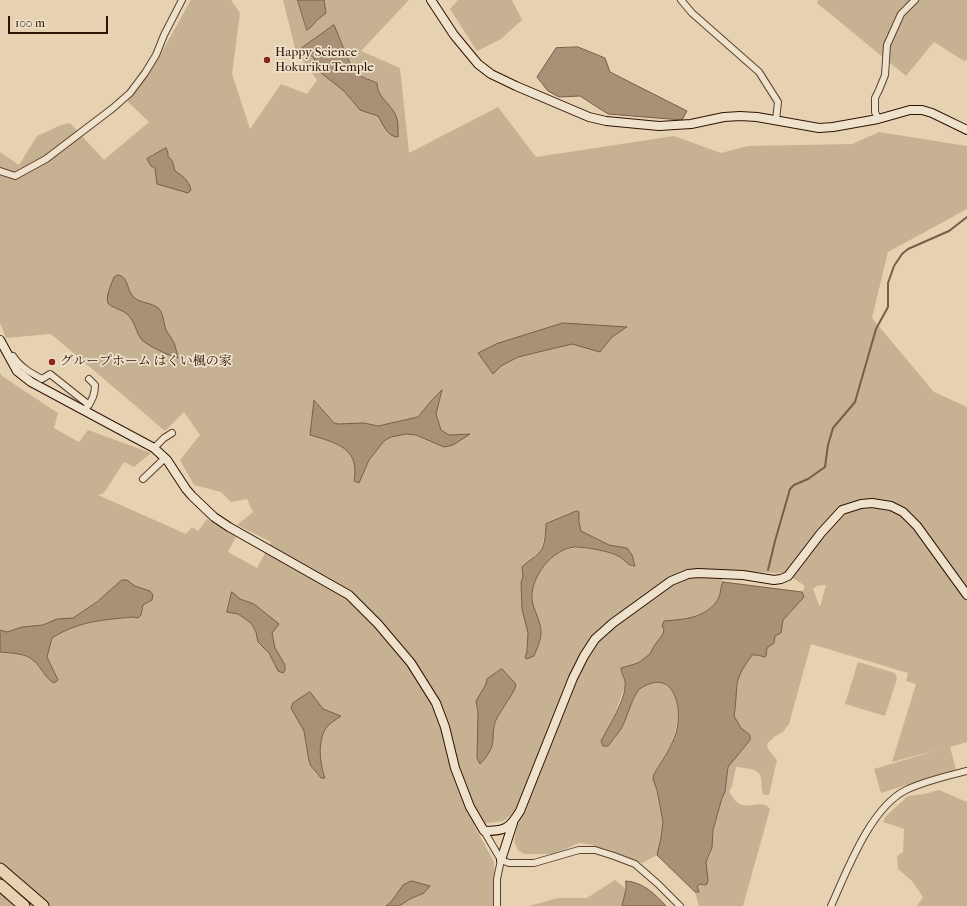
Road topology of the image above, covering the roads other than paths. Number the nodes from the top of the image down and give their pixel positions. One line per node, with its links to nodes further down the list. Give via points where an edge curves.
1 (182, 0): 8 (street, via 156,55 130,93 46,159 15,176)
2 (431, 0): 6 (street, via 454,35 478,64 491,74 589,116 606,121 659,126 691,124 724,116)
3 (681, 0): 6 (street, via 692,13 759,72 778,102)
4 (915, 0): 5 (street, via 901,14 887,45 885,75 875,98)
5 (878, 119): 6 (street, via 819,128); 7 (street, via 910,110 922,110)
6 (776, 120)
7 (967, 130)
8 (0, 171)
9 (2, 343): 11 (street, via 17,371 31,382); 11 (street, via 18,364 42,380 50,374)
10 (89, 379): 11 (street, via 95,385 95,392 93,400)
11 (86, 408): 13 (street)
12 (172, 433): 13 (street)
13 (154, 448): 14 (street)
14 (165, 458): 15 (street); 19 (street, via 186,489 214,517 349,595 383,629 411,663 436,703 455,768 470,807)
15 (143, 479)
16 (967, 595): 18 (street, via 917,526 903,512 891,506 872,503 842,510 788,576 781,579 698,573 671,581 613,623 595,640 584,656)
17 (967, 771): 27 (street, via 905,791 891,802 882,811 857,849)
18 (513, 823): 19 (street, via 500,831); 20 (street)
19 (484, 831): 20 (street)
20 (501, 860): 25 (street, via 497,879); 26 (street, via 534,863 579,850 595,850 635,864)
21 (0, 869): 24 (highway)
22 (0, 885): 23 (highway)
23 (24, 906)
24 (43, 906)
25 (497, 906)
26 (680, 906)
27 (831, 906)

